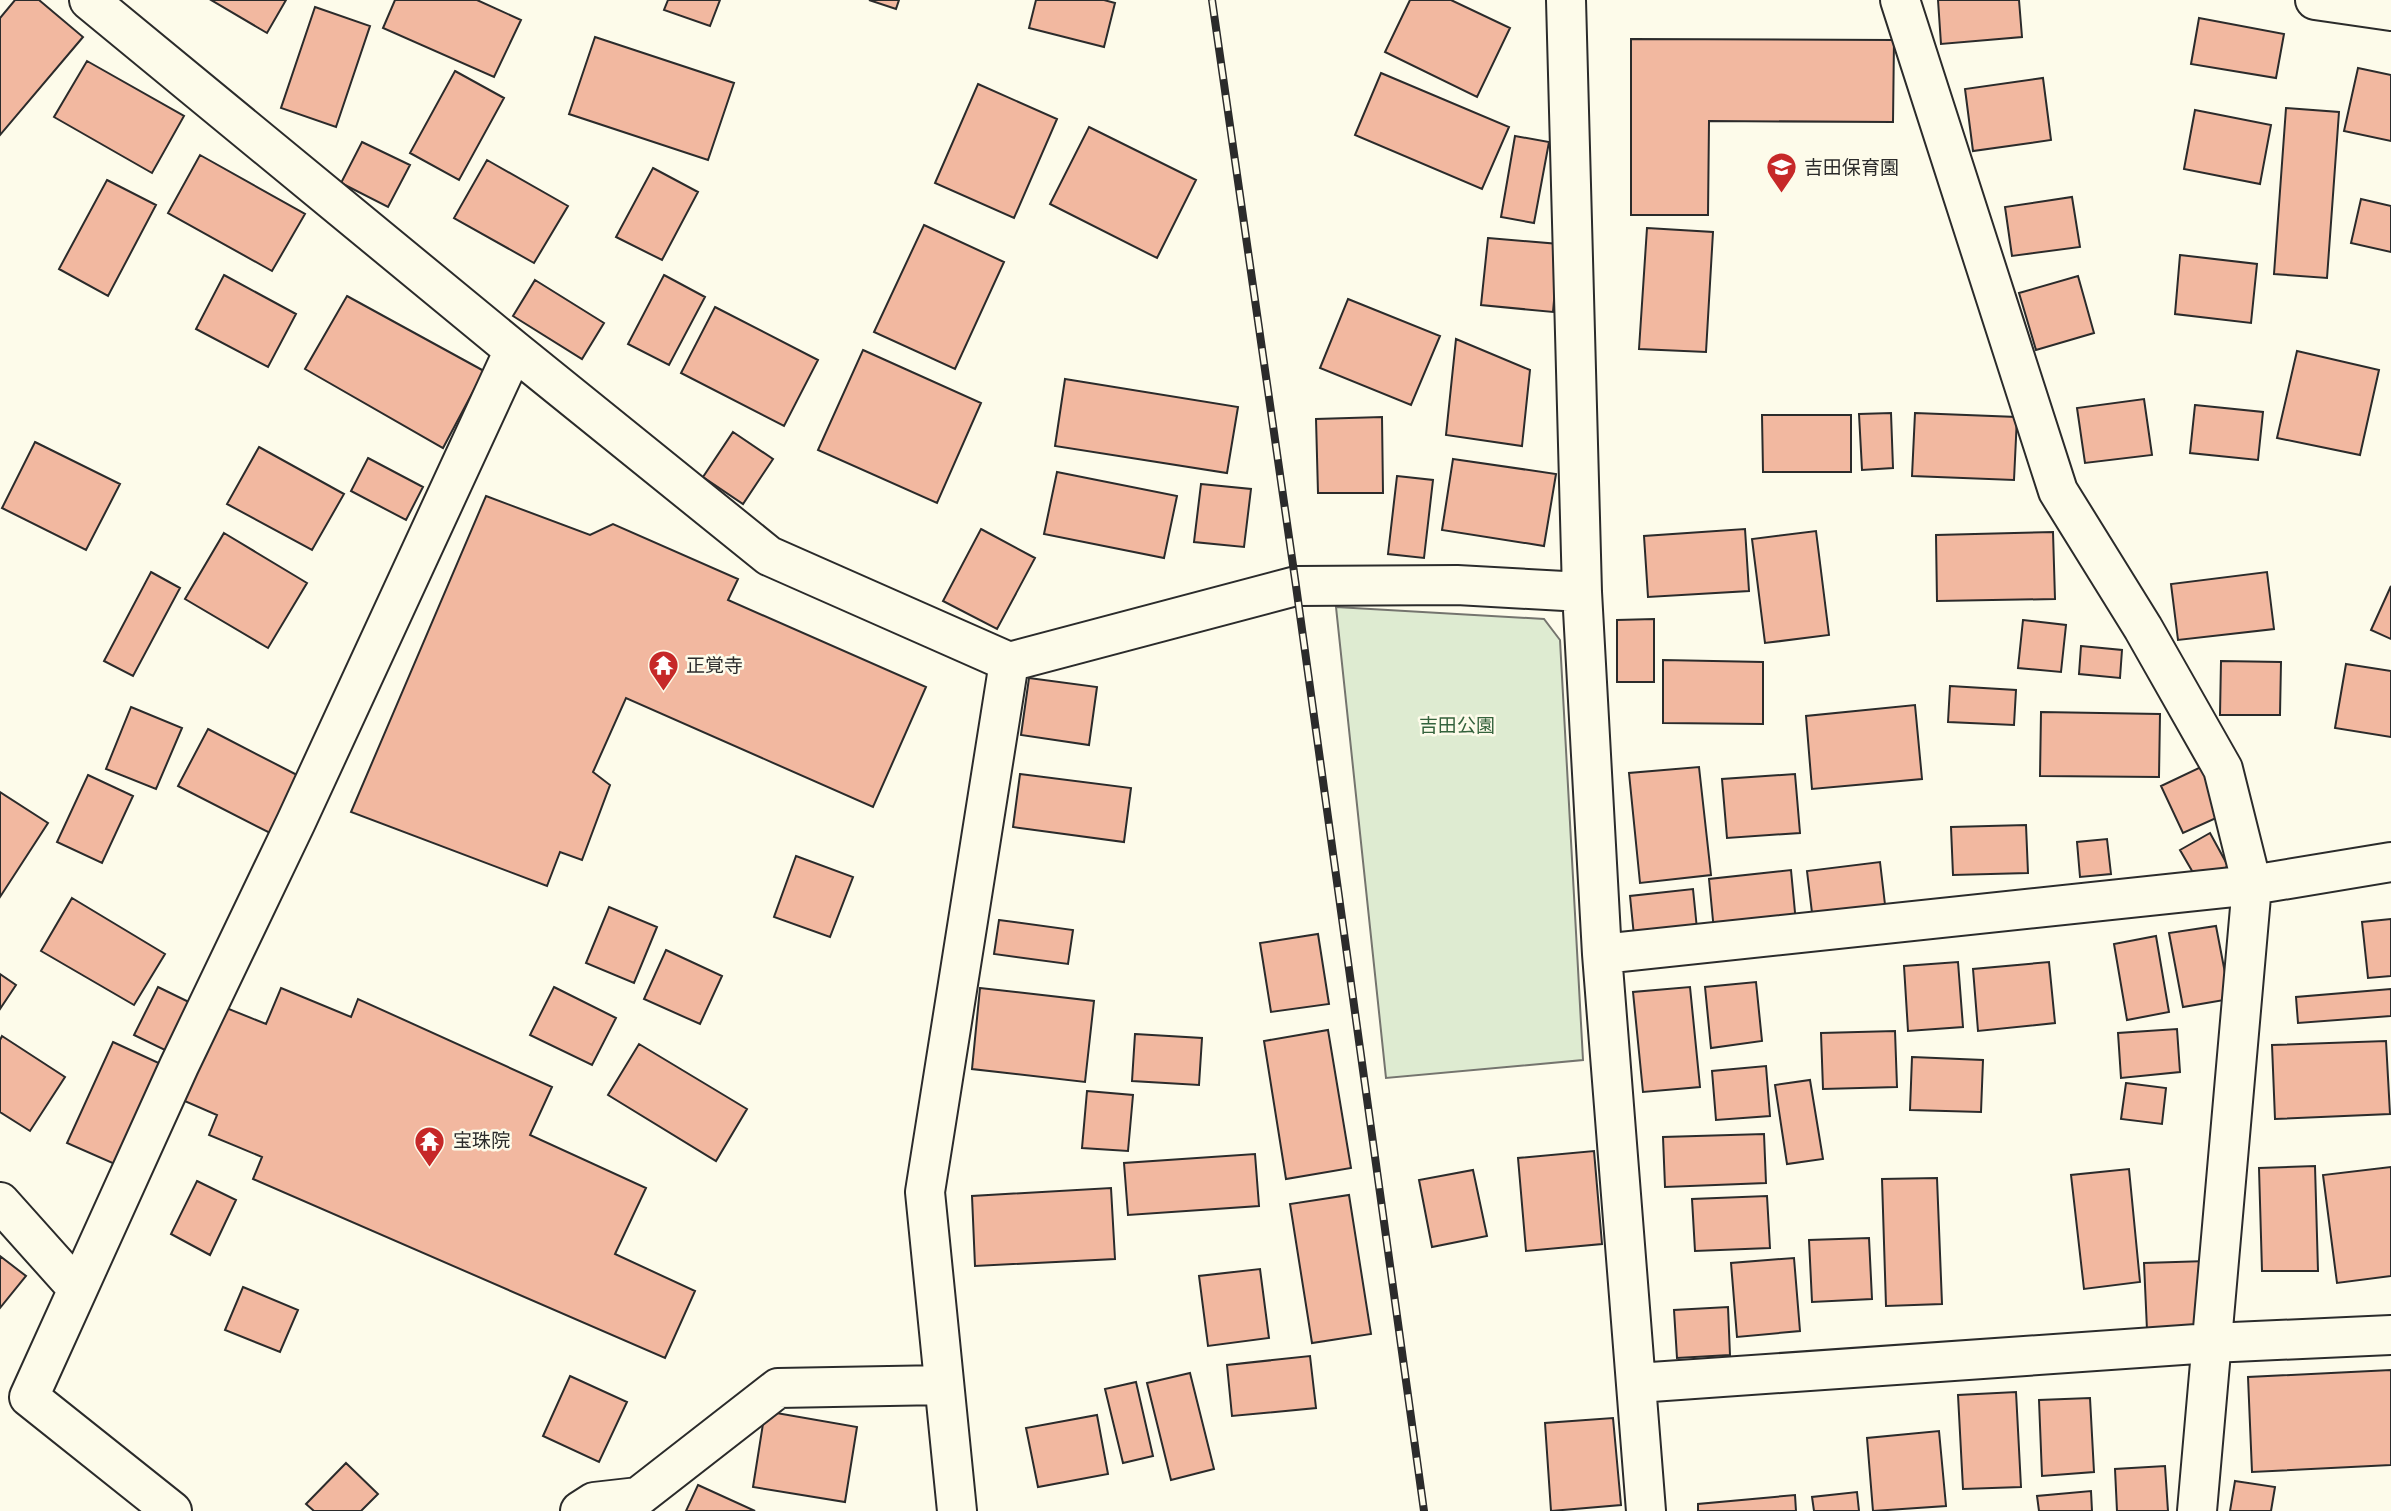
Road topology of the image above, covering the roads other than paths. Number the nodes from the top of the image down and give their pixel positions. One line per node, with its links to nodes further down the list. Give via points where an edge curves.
1 (89, 0): 6 (street)
2 (1566, 0): 7 (street)
3 (1899, 0): 10 (street, via 2058,491 2223,769)
4 (2315, 0): 5 (street)
5 (2391, 11)
6 (514, 350): 8 (street, via 769,556); 13 (street)
7 (1582, 592): 8 (street, via 1457,584 1296,586); 11 (street)
8 (1009, 662): 17 (street, via 925,1192)
9 (2391, 862): 10 (street)
10 (2252, 885): 11 (street); 15 (street)
11 (1602, 954): 16 (street)
12 (0, 1202): 13 (street)
13 (77, 1288): 18 (street, via 29,1397)
14 (2391, 1335): 15 (street)
15 (2211, 1343): 16 (street); 22 (street)
16 (1637, 1383): 21 (street)
17 (944, 1385): 19 (street, via 778,1388 638,1497 594,1502); 20 (street)
18 (160, 1506)
19 (580, 1511)
20 (957, 1511)
21 (1646, 1511)
22 (2197, 1511)

